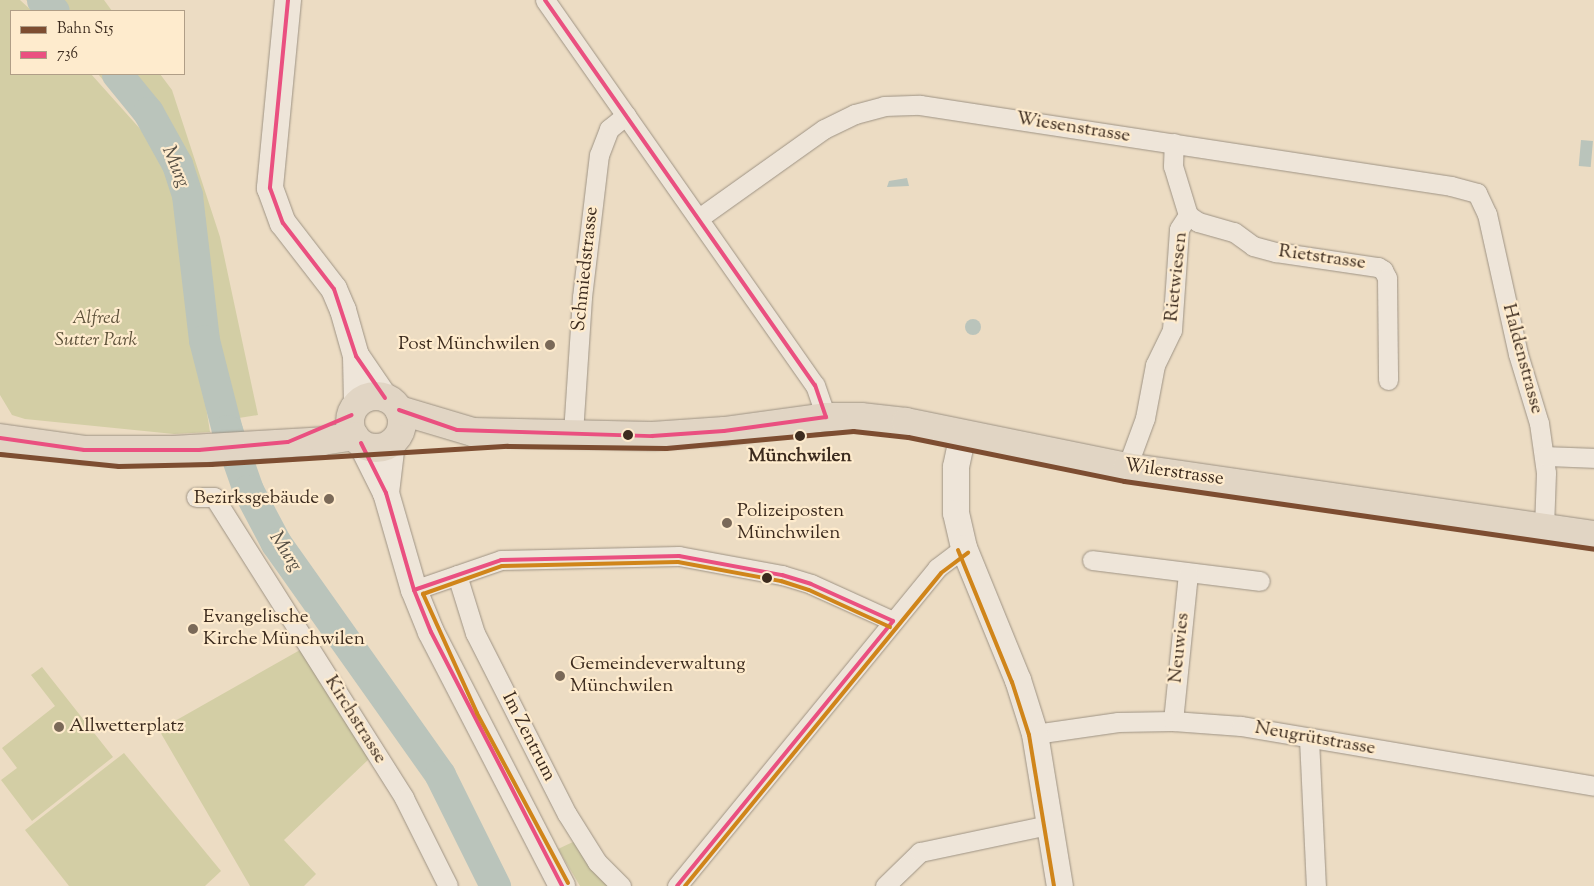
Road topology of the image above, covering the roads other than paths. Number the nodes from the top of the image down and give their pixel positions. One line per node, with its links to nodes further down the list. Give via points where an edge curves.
1 (288, 0): 8 (main road, via 270,188 283,223 334,289)
2 (545, 0): 3 (street)
3 (626, 115): 7 (street); 13 (street, Schmiedstrasse, via 609,129 598,155 582,297)
4 (1174, 143): 5 (street, Wiesenstrasse, via 1451,186); 6 (street, Rietwiesen, via 1173,166); 7 (street, Wiesenstrasse, via 971,111 920,105 884,106 855,114 824,129)
5 (1477, 193): 16 (street, Haldenstrasse, via 1487,214)
6 (1188, 215): 9 (street, Rietstrasse, via 1198,222 1228,230 1253,246 1383,270 1387,278); 18 (street, Rietwiesen, via 1179,229 1172,330 1155,365 1145,418)
7 (699, 218): 10 (street, via 815,385)
8 (356, 356): 11 (main road); 12 (main road)
9 (1388, 380)
10 (826, 417): 13 (main road, Wilerstrasse, via 670,434); 14 (main road, Wilerstrasse, via 906,422)
11 (393, 422): 12 (main road, via 376,448); 12 (main road, via 370,397); 13 (main road, Wilerstrasse, via 457,430); 19 (main road)
12 (356, 425): 15 (main road, via 288,442 198,450 84,450); 19 (main road)
13 (573, 434)
14 (963, 434): 18 (main road, Wilerstrasse); 23 (main road, via 956,467 955,500)
15 (0, 438)
16 (1545, 456): 17 (street); 21 (street, Haldenstrasse)
17 (1594, 458)
18 (1128, 467): 21 (main road, Wilerstrasse)
19 (386, 494): 28 (main road)
20 (196, 497): 35 (street, Kirchstrasse, via 214,497 404,798)
21 (1544, 528): 22 (main road, Wilerstrasse)
22 (1594, 535)
23 (964, 548): 29 (street, via 944,560); 31 (main road, via 1018,680)
24 (1092, 560): 25 (street)
25 (1188, 574): 27 (street); 30 (street, Neuwies)
26 (457, 575): 28 (street); 29 (street, via 501,560 648,554 688,557 782,575 819,587); 37 (street, Im Zentrum, via 476,633 567,814 597,862)
27 (1260, 581)
28 (414, 590): 36 (main road, via 472,716)
29 (893, 621): 38 (street)
30 (1173, 721): 31 (street, Neugrütstrasse, via 1118,722); 32 (street, Neugrütstrasse, via 1241,726)
31 (1035, 734): 34 (main road)
32 (1309, 739): 33 (street, Neugrütstrasse); 41 (street)
33 (1594, 786)
34 (1048, 825): 39 (street, via 920,852); 40 (main road)
35 (448, 886)
36 (562, 886)
37 (622, 886)
38 (677, 886)
39 (885, 886)
40 (1060, 886)
41 (1316, 886)

